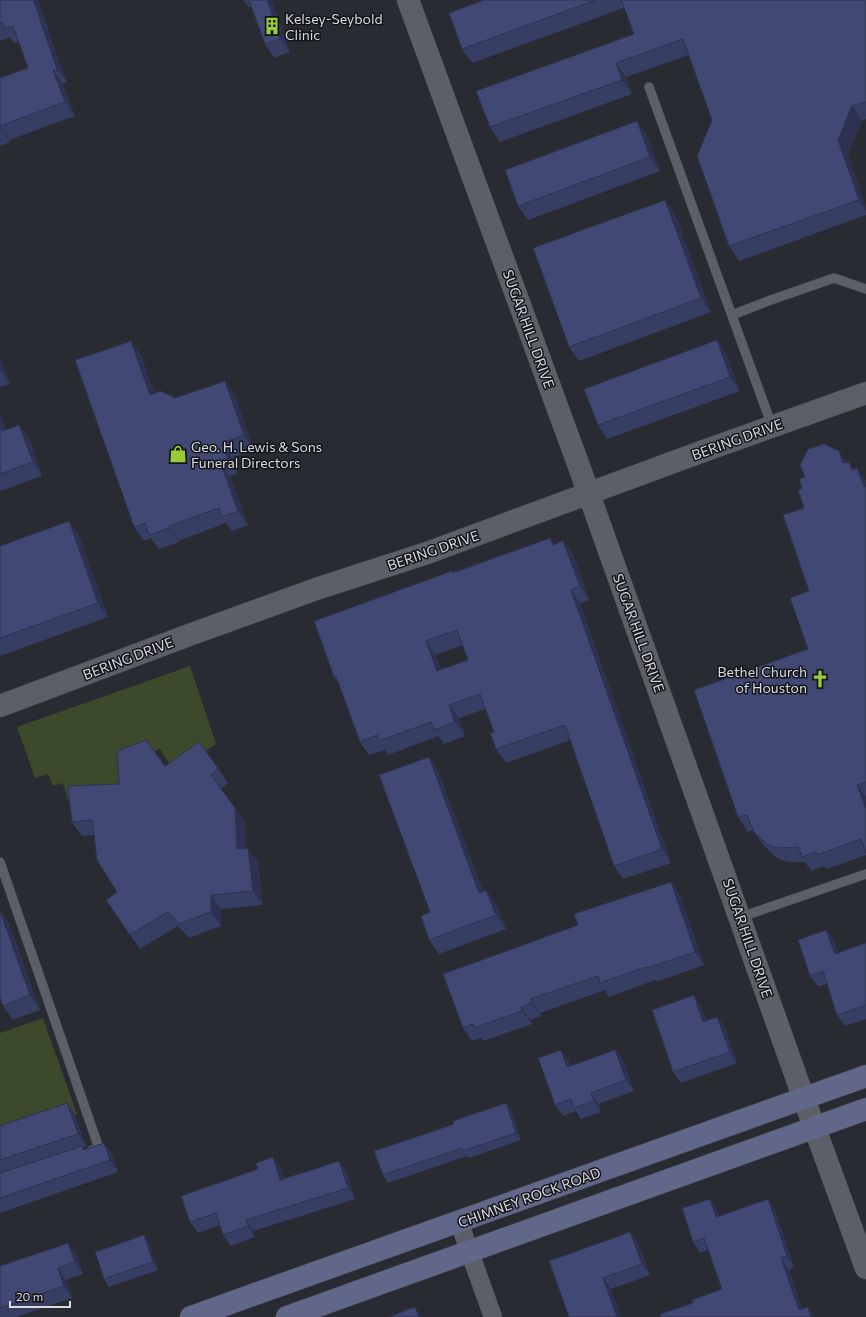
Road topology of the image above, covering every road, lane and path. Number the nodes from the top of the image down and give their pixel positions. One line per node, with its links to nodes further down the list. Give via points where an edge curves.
1 (408, 0): 7 (street, SUGAR HILL DRIVE)
2 (649, 87): 4 (lane)
3 (866, 290): 4 (lane, via 834,278)
4 (732, 315): 6 (lane)
5 (866, 393): 6 (street, BERING DRIVE)
6 (772, 426): 7 (street, BERING DRIVE)
7 (588, 493): 8 (street, BERING DRIVE, via 427,553 316,589 189,635); 11 (street, SUGAR HILL DRIVE)
8 (0, 706)
9 (0, 862): 16 (lane, via 99,1148)
10 (866, 874): 11 (lane)
11 (741, 917): 13 (street, SUGAR HILL DRIVE)
12 (866, 1076): 13 (main road, CHIMNEY ROCK ROAD)
13 (804, 1099): 15 (street, SUGAR HILL DRIVE); 17 (main road, CHIMNEY ROCK ROAD)
14 (866, 1109): 15 (main road)
15 (815, 1127): 18 (main road); 19 (street, SUGAR HILL DRIVE)
16 (85, 1153)
17 (459, 1222): 18 (street); 20 (main road, CHIMNEY ROCK ROAD)
18 (469, 1251): 21 (main road); 22 (street)
19 (866, 1268)
20 (191, 1317)
21 (287, 1317)
22 (493, 1317)

